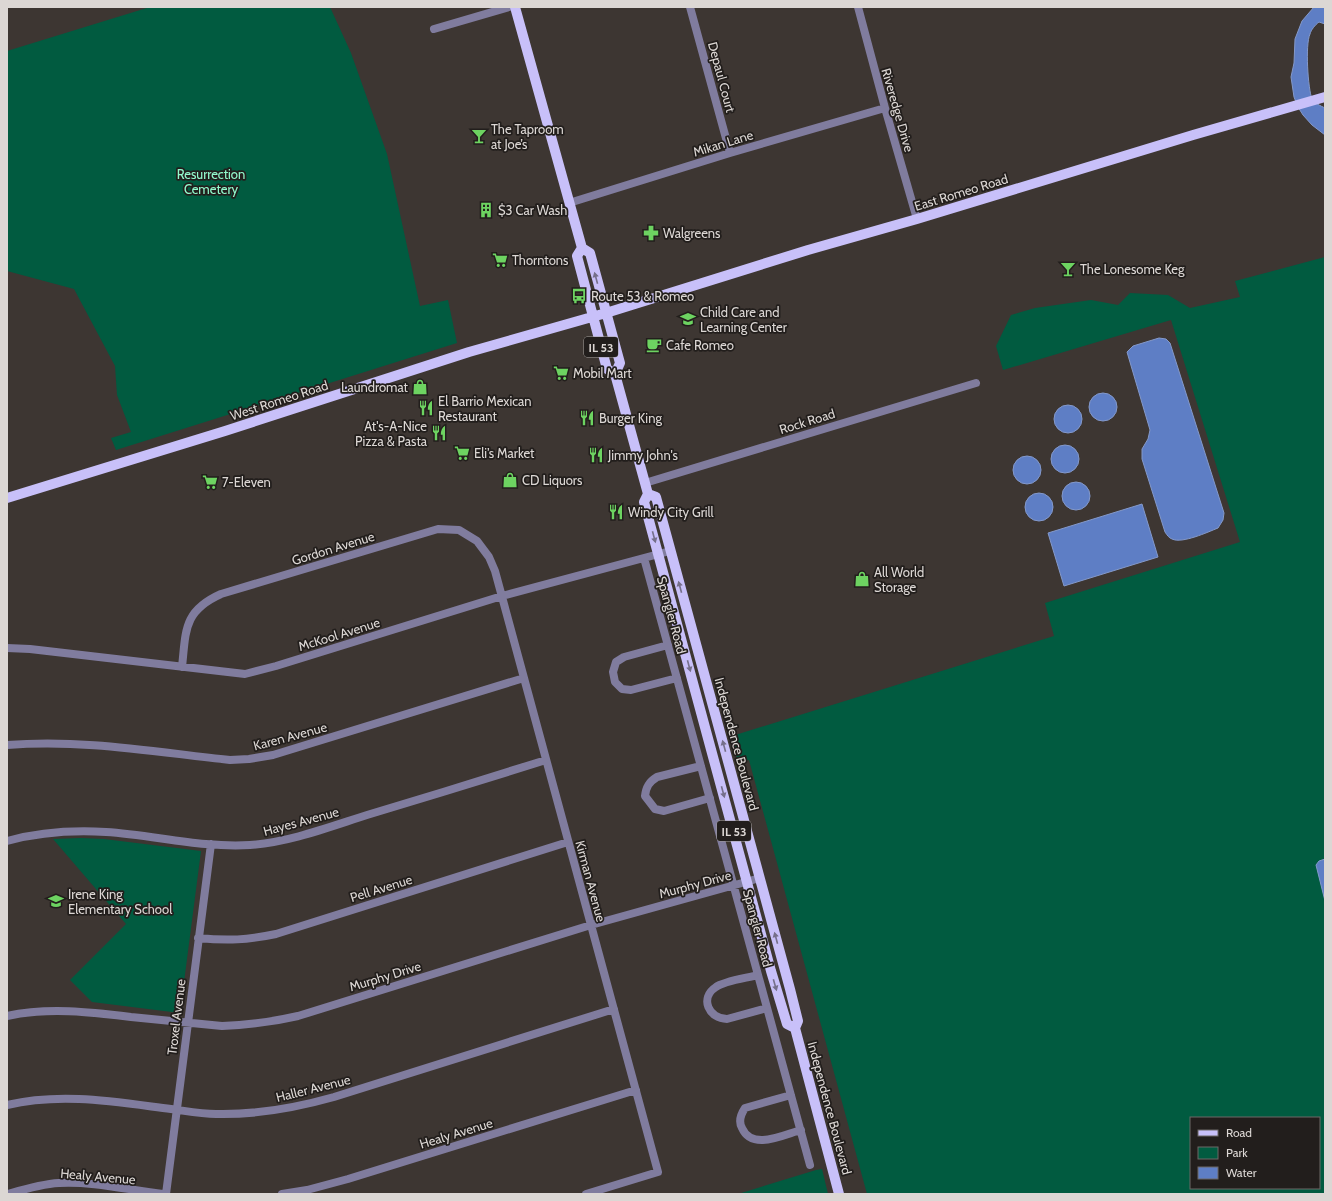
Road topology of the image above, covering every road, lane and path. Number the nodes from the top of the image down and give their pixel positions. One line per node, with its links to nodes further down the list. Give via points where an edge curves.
1 (509, 7): 5 (street)
2 (515, 7): 9 (main road, Independence Boulevard / IL 53)
3 (690, 7): 8 (street, Depaul Court)
4 (858, 7): 7 (street, Riveredge Drive)
5 (434, 29)
6 (1325, 97): 10 (main road, East Romeo Road)
7 (885, 108): 8 (street, Mikan Lane); 10 (street, Riveredge Drive)
8 (730, 153): 9 (street, Mikan Lane)
9 (569, 203): 11 (main road, Independence Boulevard / IL 53)
10 (917, 219): 12 (main road, East Romeo Road)
11 (582, 248): 12 (main road, Independence Boulevard / IL 53, one-way to 11, via 590,253); 13 (main road, Independence Boulevard / IL 53, via 577,256)
12 (606, 313): 13 (main road, West Romeo Road); 14 (main road, Independence Boulevard / IL 53, via 620,363)
13 (593, 316): 14 (main road, Independence Boulevard / IL 53, via 608,369); 18 (main road, West Romeo Road, via 469,352)
14 (615, 374): 16 (main road, Independence Boulevard / IL 53)
15 (976, 383): 16 (street, Rock Road)
16 (645, 483): 17 (main road, Independence Boulevard / IL 53)
17 (648, 494): 19 (main road, Independence Boulevard / IL 53, via 656,497); 20 (main road, Independence Boulevard / IL 53, one-way to 20, via 644,502)
18 (7, 498)
19 (670, 551): 20 (street, McKool Avenue); 35 (main road, Independence Boulevard / IL 53, one-way to 19)
20 (658, 554): 21 (street, McKool Avenue); 36 (main road, Independence Boulevard / IL 53, one-way to 36)
21 (644, 558): 22 (street, McKool Avenue); 23 (street, Spangler Road)
22 (502, 596): 25 (street, McKool Avenue, via 259,671 245,674); 25 (street, Gordon Avenue, via 490,557 478,541 459,530 438,529 211,598 196,610 188,623); 26 (street, Kirman Avenue)
23 (668, 645): 27 (street, Spangler Road); 27 (street, via 624,657 616,662 612,672 615,682 622,689 631,690)
24 (7, 648): 25 (street, McKool Avenue)
25 (182, 667)
26 (524, 678): 28 (street, Karen Avenue, via 262,758 230,760 88,744); 29 (street, Kirman Avenue)
27 (677, 678): 30 (street, Spangler Road)
28 (7, 745)
29 (546, 760): 33 (street, Kirman Avenue); 34 (street, Hayes Avenue, via 282,840 250,845)
30 (701, 766): 31 (street, Spangler Road); 31 (street, via 656,777 646,788 645,796 655,809 664,811)
31 (710, 798): 37 (street, Spangler Road)
32 (7, 841): 34 (street, Hayes Avenue, via 50,832 106,832)
33 (568, 842): 38 (street, Kirman Avenue); 39 (street, Pell Avenue, via 276,934 250,939)
34 (211, 844): 39 (street, Troxel Avenue)
35 (760, 878): 36 (street, Murphy Drive); 45 (main road, Independence Boulevard / IL 53, one-way to 35, via 798,1021)
36 (747, 882): 37 (street, Murphy Drive); 45 (main road, Independence Boulevard / IL 53, one-way to 45, via 787,1024)
37 (734, 886): 38 (street, Murphy Drive); 40 (street, Spangler Road)
38 (591, 925): 41 (street, Kirman Avenue); 44 (street, Murphy Drive, via 285,1019 243,1026)
39 (198, 938): 44 (street, Troxel Avenue)
40 (758, 975): 42 (street, Spangler Road); 42 (street, via 715,987 708,998 708,1006 712,1013 723,1019)
41 (614, 1008): 46 (street, Kirman Avenue); 49 (street, Haller Avenue, via 304,1105 275,1111 237,1114)
42 (767, 1008): 47 (street, Spangler Road)
43 (7, 1016): 44 (street, Murphy Drive, via 29,1012 86,1012)
44 (187, 1023): 49 (street, Troxel Avenue)
45 (794, 1028): 57 (main road, Independence Boulevard / IL 53)
46 (636, 1090): 55 (street, Healy Avenue, via 348,1179); 56 (street, Kirman Avenue, via 658,1172)
47 (791, 1095): 50 (street, Spangler Road); 50 (street, via 745,1108 741,1114 740,1125 746,1136 759,1140)
48 (7, 1105): 49 (street, Haller Avenue, via 67,1098)
49 (177, 1110): 54 (street, Troxel Avenue)
50 (800, 1130): 51 (street, Spangler Road)
51 (810, 1165)
52 (8, 1194): 53 (street, Healy Avenue, via 60,1183)
53 (162, 1194)
54 (166, 1194)
55 (282, 1194)
56 (586, 1194)
57 (840, 1194)

